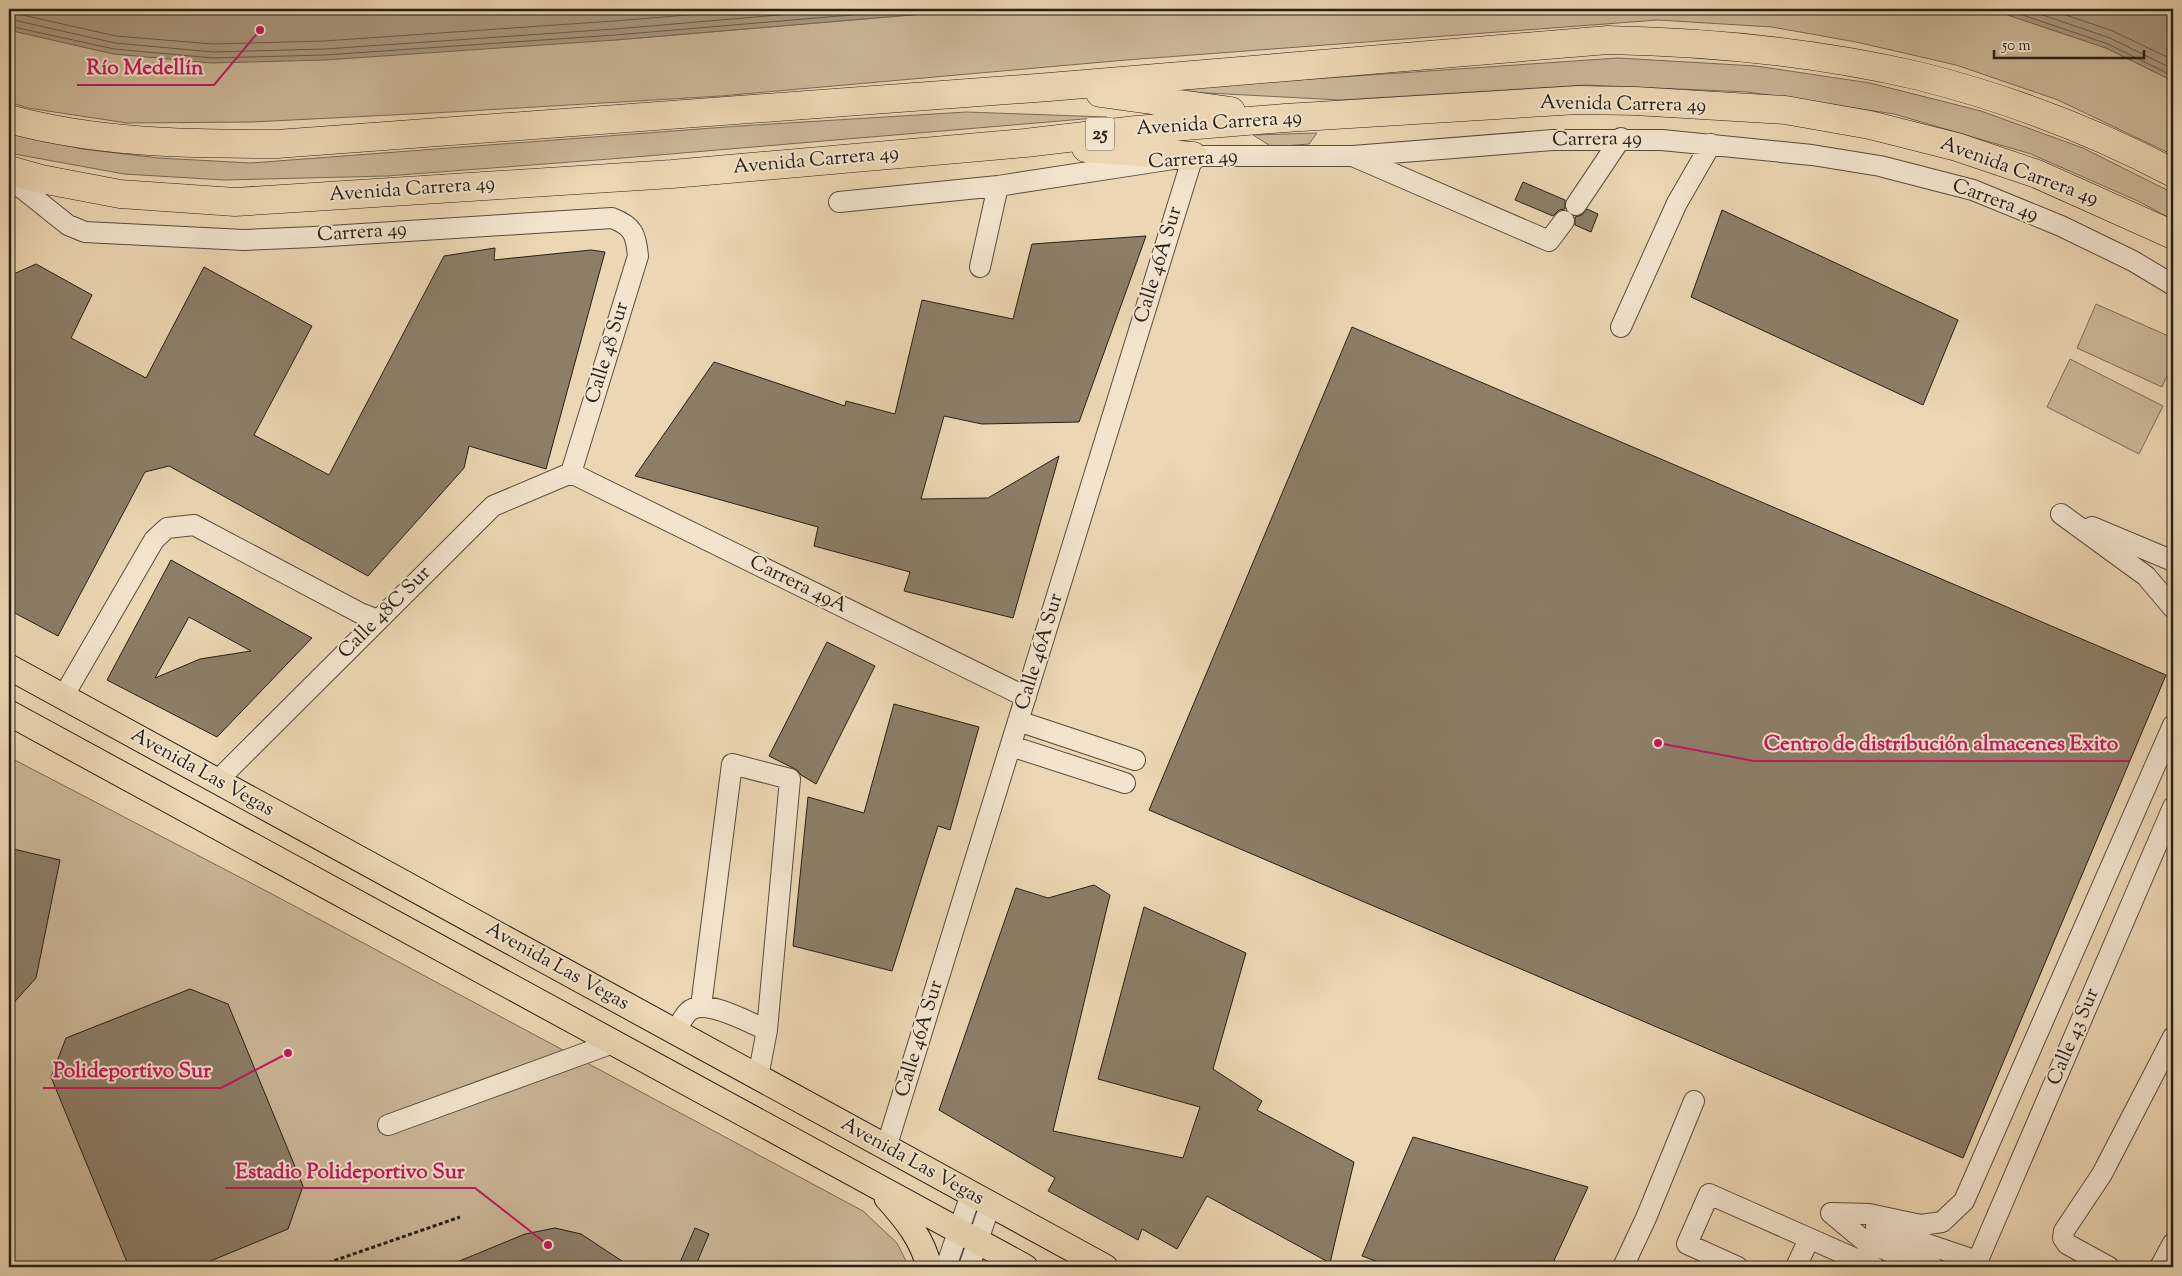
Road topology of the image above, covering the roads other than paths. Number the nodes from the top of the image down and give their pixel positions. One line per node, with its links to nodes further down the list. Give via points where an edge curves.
1 (1049, 86): 2 (highway); 3 (highway, via 277,144 124,141 42,128); 10 (highway, via 1608,40 1660,41 1782,53 1919,76 2080,129)
2 (1285, 118): 5 (highway, Avenida Carrera 49 / 25); 17 (highway, Avenida Carrera 49 / 25, via 1578,100 1785,110 1870,125 1957,147 2037,174)
3 (9, 119)
4 (1621, 138): 6 (street, Carrera 49); 8 (street, Carrera 49, via 1553,140); 14 (street)
5 (1025, 143): 7 (highway); 9 (highway, Avenida Carrera 49 / 25, via 672,174 235,202 120,194)
6 (1710, 144): 19 (street, Carrera 49, via 1812,154 1880,166 1973,190 2061,226 2133,261); 20 (street, via 1677,203)
7 (1193, 156): 8 (street, Carrera 49); 12 (street, Carrera 49); 27 (street, Calle 46A Sur)
8 (1353, 156): 15 (street, via 1549,241)
9 (9, 170)
10 (2173, 173)
11 (9, 178): 16 (street, Carrera 49, via 68,225 85,232 244,240 612,218 626,223)
12 (998, 186): 13 (street, Carrera 49); 18 (street)
13 (839, 202)
14 (1576, 205)
15 (1564, 221)
16 (634, 233): 21 (street, Calle 48 Sur, via 638,256)
17 (2173, 235)
18 (980, 267)
19 (2173, 285)
20 (1621, 327)
21 (571, 473): 24 (street, Calle 48C Sur, via 493,506); 27 (street, Carrera 49A)
22 (2173, 561): 23 (street, via 2061,514 2146,576)
23 (2173, 608)
24 (378, 620): 26 (street, via 194,525 166,528 154,540); 33 (street, Calle 48C Sur)
25 (9, 667): 26 (main road, Avenida Las Vegas)
26 (63, 697): 33 (main road, Avenida Las Vegas)
27 (1026, 697): 29 (street, Calle 46A Sur)
28 (9, 713): 40 (main road, Avenida Las Vegas)
29 (1018, 721): 31 (street, Calle 46A Sur); 32 (street)
30 (2173, 725): 47 (street, via 1964,1201 1942,1222 1922,1225 1869,1214)
31 (1010, 746): 34 (street); 44 (street, Calle 46A Sur)
32 (1135, 760)
33 (217, 781): 38 (main road, Avenida Las Vegas)
34 (1125, 783)
35 (2173, 807): 51 (street, Calle 43 Sur)
36 (700, 1006): 37 (street, via 715,1008); 37 (street, via 732,764 790,779); 38 (street, via 689,1011)
37 (766, 1030): 41 (street)
38 (675, 1032): 41 (main road, Avenida Las Vegas)
39 (2173, 1037): 62 (street, via 2102,1174 2064,1231 2063,1238 2068,1244)
40 (613, 1043): 43 (street); 45 (main road, Avenida Las Vegas)
41 (758, 1077): 44 (main road, Avenida Las Vegas)
42 (1694, 1101): 57 (street)
43 (388, 1125)
44 (886, 1148): 46 (main road, Avenida Las Vegas)
45 (875, 1186): 48 (main road, Avenida Las Vegas); 52 (main road, via 917,1237)
46 (980, 1199): 48 (street); 56 (main road, Avenida Las Vegas)
47 (1831, 1213): 51 (street); 61 (street, via 1867,1243)
48 (968, 1236): 53 (street); 54 (street); 55 (main road, Avenida Las Vegas)
49 (1808, 1239): 58 (street, via 1709,1194 1687,1244); 59 (street); 60 (street)
50 (2173, 1243): 63 (street)
51 (1976, 1264)
52 (929, 1267)
53 (946, 1267)
54 (969, 1267)
55 (1024, 1267)
56 (1105, 1267)
57 (1623, 1267)
58 (1738, 1267)
59 (1796, 1267)
60 (1874, 1267)
61 (1933, 1267)
62 (2109, 1267)
63 (2160, 1267)

